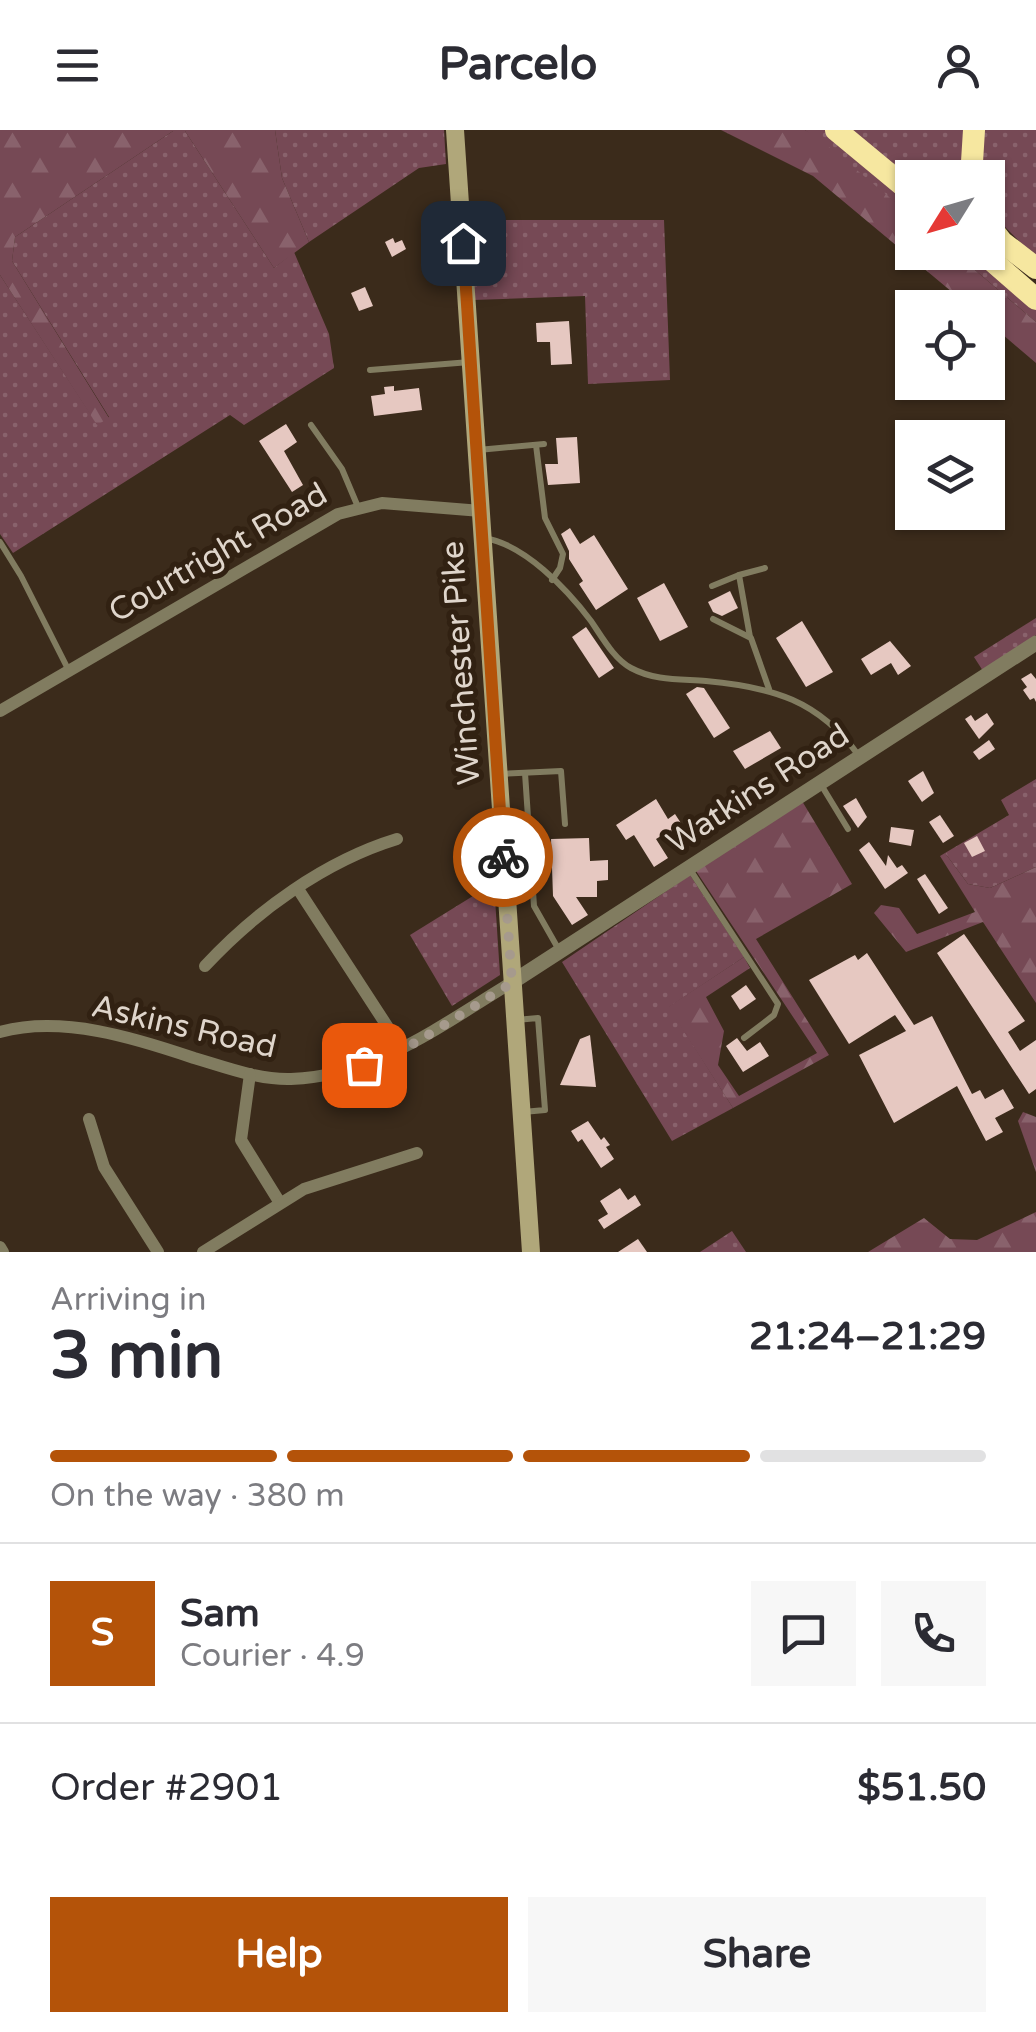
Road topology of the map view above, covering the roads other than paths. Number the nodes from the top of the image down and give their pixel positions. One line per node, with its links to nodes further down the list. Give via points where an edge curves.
1 (455, 130): 10 (main road, Winchester Pike)
2 (836, 130): 5 (highway)
3 (974, 130): 4 (highway)
4 (969, 160)
5 (895, 179)
6 (1005, 244): 7 (highway)
7 (1036, 268)
8 (1003, 270): 9 (highway)
9 (1036, 299)
10 (471, 362): 11 (lane); 13 (main road, Winchester Pike)
11 (370, 370)
12 (311, 425): 14 (lane, via 342,469)
13 (477, 450): 15 (main road, Winchester Pike); 20 (lane, via 540,444 545,518 563,554)
14 (358, 507): 15 (street, Courtright Road, via 412,504); 25 (street, Courtright Road)
15 (481, 512): 16 (main road, Winchester Pike)
16 (482, 537): 20 (lane, via 510,544); 30 (main road, Winchester Pike)
17 (0, 542): 25 (lane)
18 (764, 568): 19 (lane)
19 (739, 576): 21 (lane); 23 (lane)
20 (552, 580): 26 (lane, via 636,671)
21 (712, 586)
22 (713, 620): 23 (lane)
23 (751, 638): 26 (lane)
24 (1036, 643): 28 (street, Watkins Road)
25 (68, 670): 27 (street, Courtright Road)
26 (770, 690): 28 (lane, via 828,723)
27 (0, 711)
28 (860, 756): 31 (street, Watkins Road)
29 (525, 773): 30 (lane); 32 (lane, via 561,770); 37 (lane, via 534,906)
30 (498, 774): 39 (main road, Winchester Pike)
31 (819, 782): 33 (lane); 35 (street, Watkins Road)
32 (565, 824)
33 (848, 829)
34 (396, 838): 36 (street, via 361,850)
35 (688, 867): 37 (street, Watkins Road); 41 (lane, via 778,1004)
36 (298, 889): 38 (street, via 252,917); 42 (street)
37 (560, 952): 39 (street, Watkins Road)
38 (204, 966)
39 (512, 983): 42 (street, Askins Road); 49 (main road, Winchester Pike)
40 (0, 1032): 43 (street, Askins Road, via 93,1030)
41 (744, 1038)
42 (402, 1050): 43 (street, Askins Road, via 328,1075)
43 (250, 1074): 46 (street, via 241,1140)
44 (89, 1119): 47 (street, via 104,1167)
45 (417, 1153): 46 (street, via 319,1183)
46 (280, 1203): 48 (street)
47 (158, 1252)
48 (203, 1252)
49 (530, 1252)

